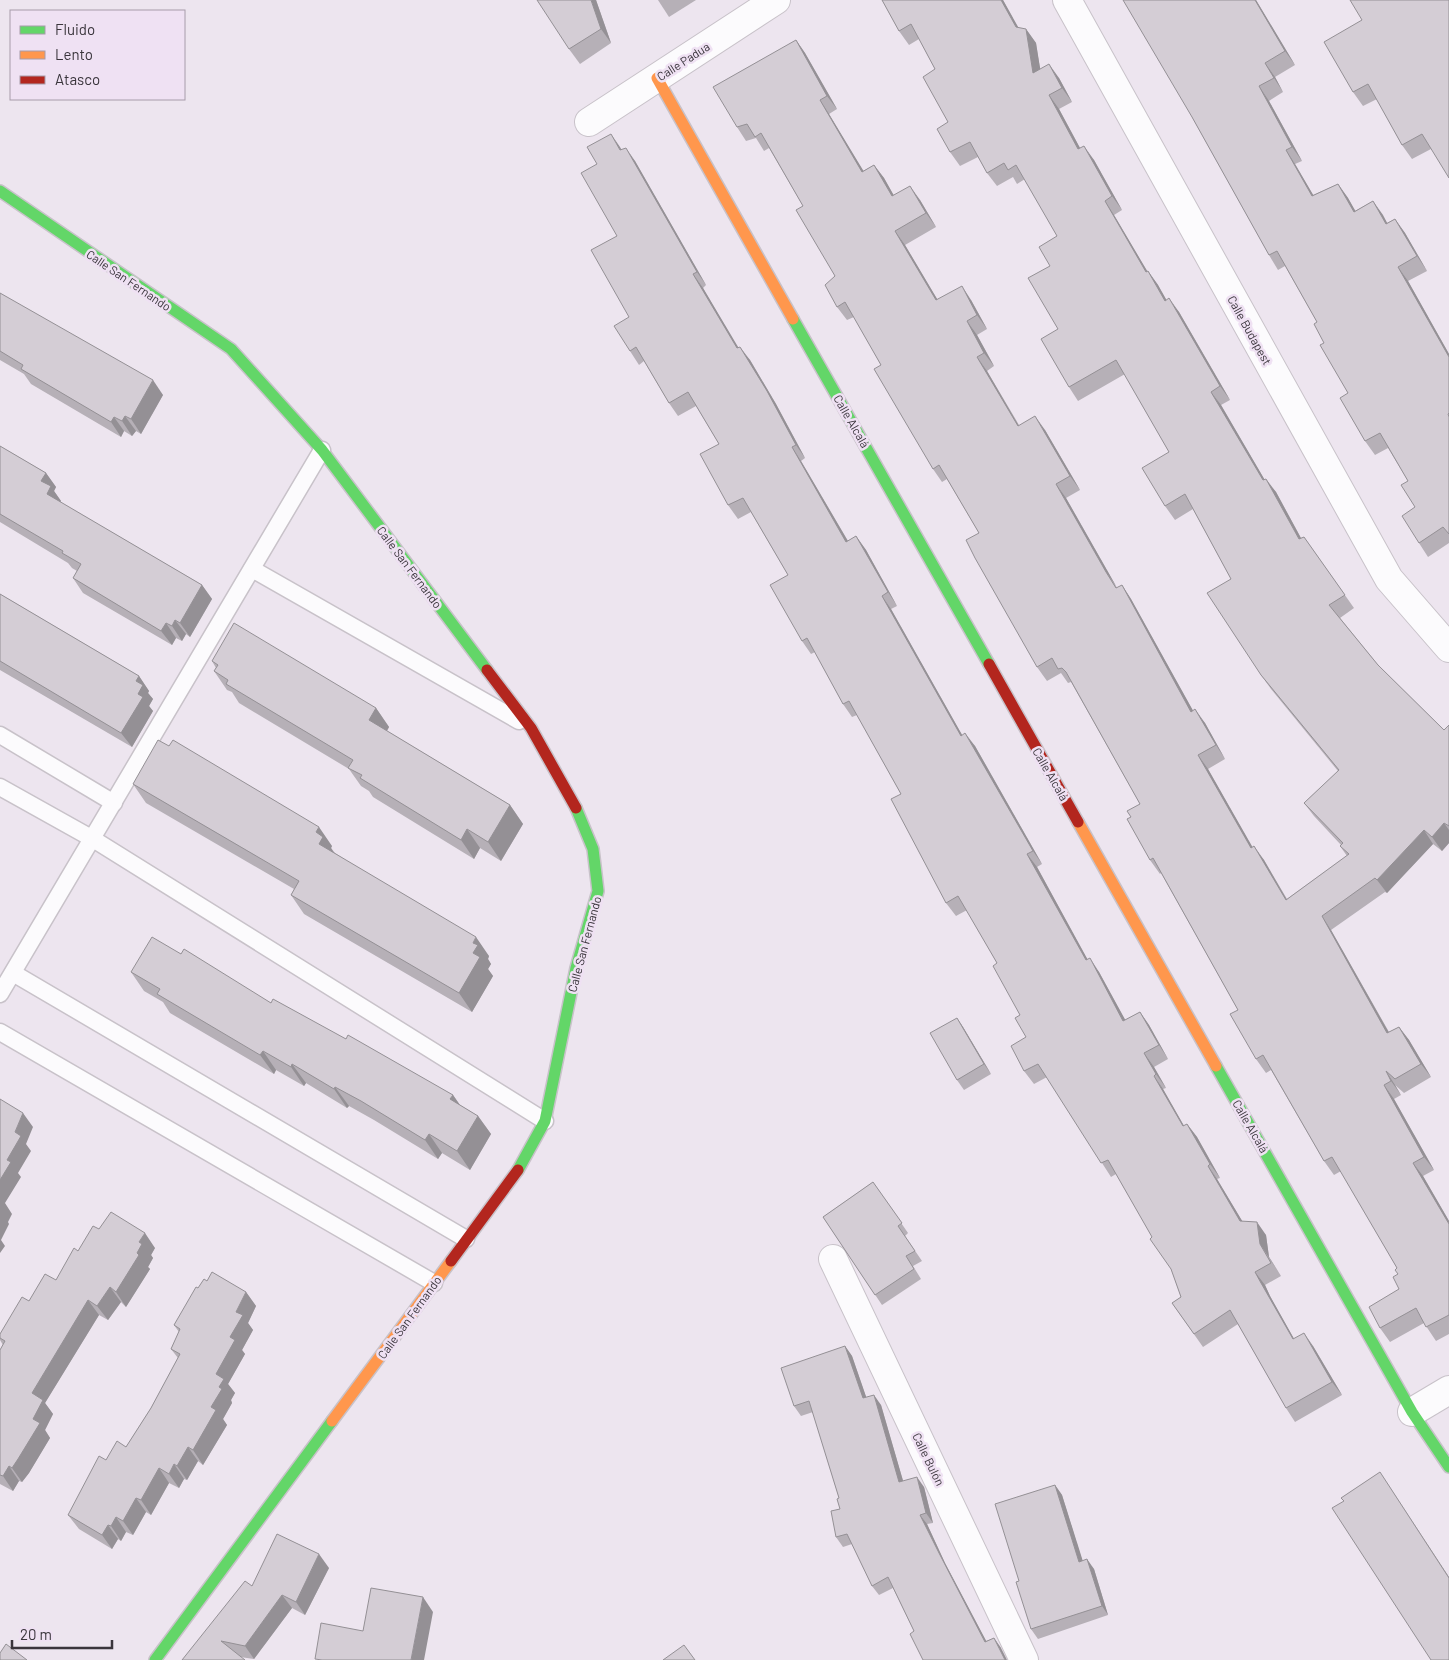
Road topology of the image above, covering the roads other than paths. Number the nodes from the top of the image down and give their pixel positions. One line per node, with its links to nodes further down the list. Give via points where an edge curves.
1 (776, 0): 3 (street, Calle Padua)
2 (1067, 0): 8 (street, Calle Budapest, via 1389,580)
3 (657, 78): 4 (street, Calle Padua); 22 (street, Calle Alcalá)
4 (589, 122)
5 (0, 191): 6 (street, Calle San Fernando, via 230,349)
6 (322, 450): 7 (lane); 9 (street, Calle San Fernando)
7 (252, 569): 9 (lane); 12 (lane)
8 (1449, 648)
9 (531, 728): 17 (street, Calle San Fernando, via 580,814 593,849 598,891 576,968)
10 (0, 735): 12 (lane)
11 (0, 787): 13 (lane)
12 (114, 803): 13 (lane)
13 (93, 840): 14 (lane); 17 (lane)
14 (13, 974): 15 (lane); 18 (lane)
15 (0, 994)
16 (0, 1032): 20 (lane)
17 (544, 1121): 18 (street, Calle San Fernando, via 517,1171)
18 (466, 1239): 20 (street, Calle San Fernando)
19 (833, 1259): 25 (street, Calle Bulón)
20 (434, 1283): 24 (street, Calle San Fernando)
21 (1449, 1390): 22 (street)
22 (1412, 1412): 23 (street, Calle Alcalá)
23 (1449, 1467)
24 (155, 1660)
25 (1024, 1660)

